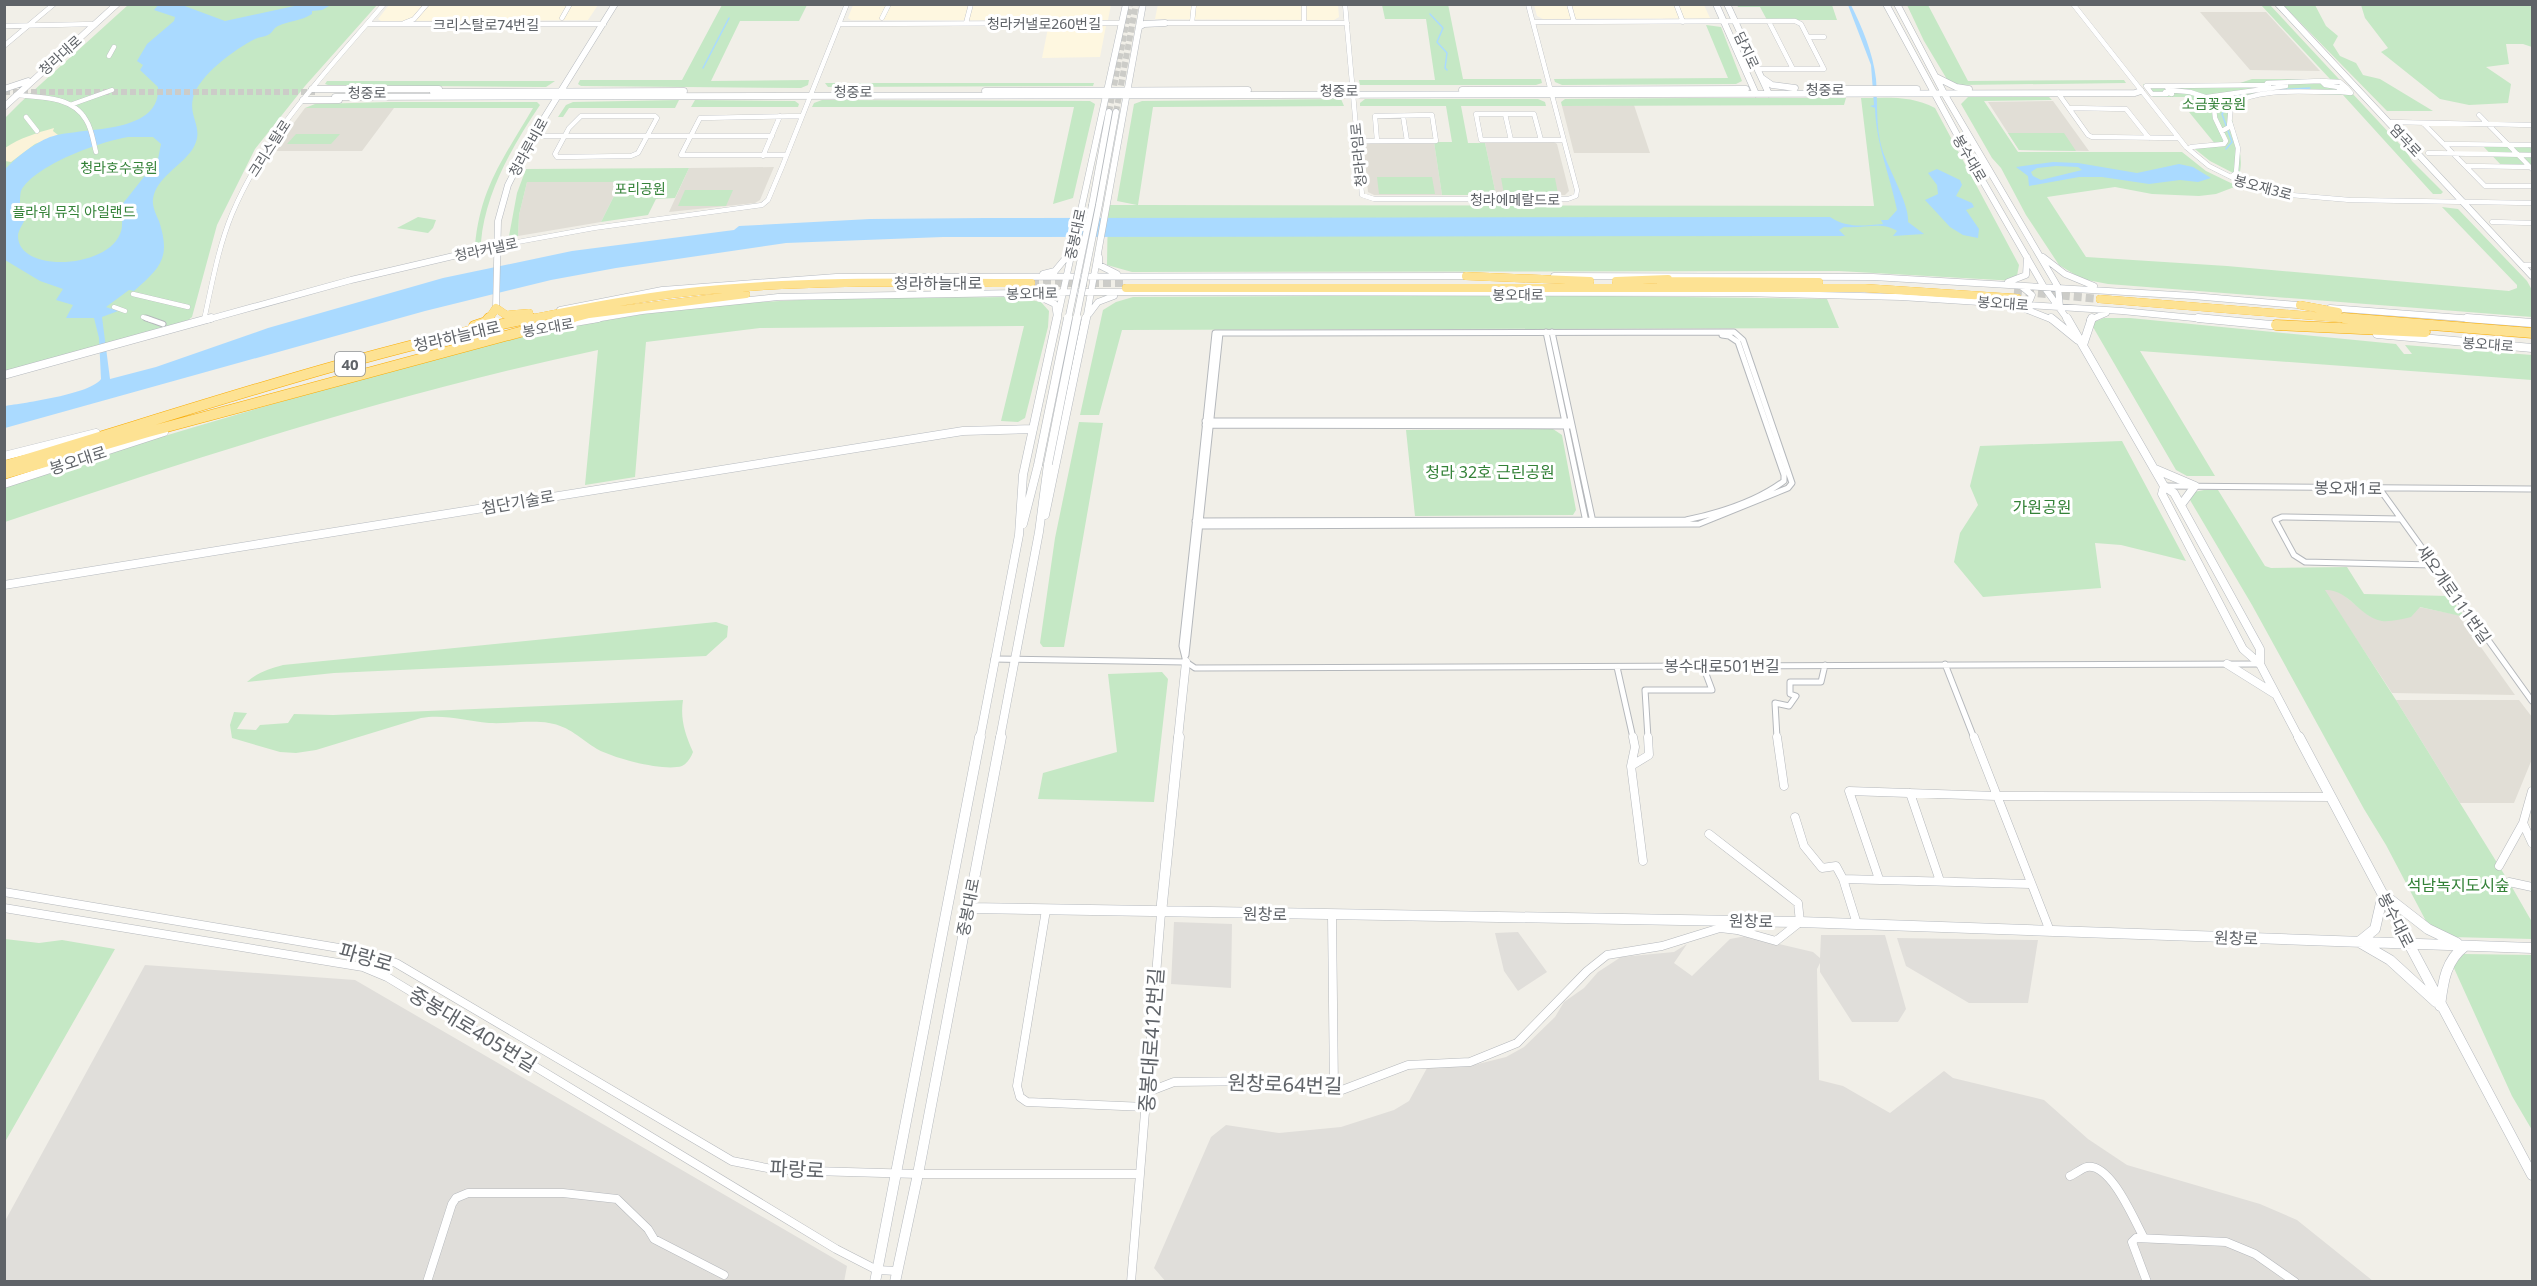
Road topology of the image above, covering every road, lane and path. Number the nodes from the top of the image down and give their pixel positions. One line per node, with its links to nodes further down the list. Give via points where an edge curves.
1 (54, 4): 51 (street)
2 (117, 4): 41 (main road, 청라대로)
3 (384, 4): 42 (street, 크리스탈로)
4 (427, 4): 27 (street, 크리스탈로74번길)
5 (570, 4): 25 (street, 크리스탈로74번길)
6 (615, 4): 47 (main road, 청라루비로)
7 (847, 4): 48 (street, 청라커낼로)
8 (889, 4): 26 (street)
9 (971, 4): 37 (street, 청라커낼로260번길)
10 (1126, 4): 29 (main road, 중봉대로)
11 (1143, 4): 24 (main road, 중봉대로)
12 (1194, 4): 38 (street)
13 (1304, 4): 39 (street)
14 (1345, 4): 40 (street, 청라라임로)
15 (1528, 4): 31 (street, 청라에메랄드로)
16 (1569, 4): 32 (street)
17 (1676, 4): 33 (street)
18 (1716, 4): 34 (main road)
19 (1726, 4): 35 (main road, 담지로)
20 (1886, 4): 88 (main road, 봉수대로)
21 (1897, 4): 64 (main road, 봉수대로)
22 (2073, 4): 71 (street, 봉오재3로)
23 (2278, 4): 121 (main road, 염곡로)
24 (1141, 14): 30 (main road, via 1145,20); 52 (main road, 중봉대로)
25 (562, 18): 45 (street); 46 (street)
26 (882, 18): 36 (street); 49 (street)
27 (414, 19): 43 (street); 44 (street)
28 (1769, 21): 35 (street); 53 (street, via 1795,21); 59 (street)
29 (1122, 22): 37 (street, 청라커낼로260번길); 58 (main road, 중봉대로)
30 (1165, 22): 38 (street); 52 (main road)
31 (1533, 22): 32 (street); 83 (street, 청라에메랄드로)
32 (1574, 22): 33 (street)
33 (1683, 22): 34 (street)
34 (1724, 22): 35 (street); 62 (main road)
35 (1734, 22): 61 (main road, 담지로)
36 (889, 23): 37 (street, 청라커낼로260번길); 49 (street, 청라커낼로260번길)
37 (966, 23)
38 (1192, 23): 39 (street)
39 (1305, 23): 40 (street)
40 (1347, 23): 90 (street, 청라라임로)
41 (94, 24): 51 (street); 63 (main road, 청라대로)
42 (368, 24): 43 (street, 크리스탈로74번길); 73 (street, 크리스탈로)
43 (401, 24): 44 (street, 크리스탈로74번길)
44 (419, 24): 45 (street, 크리스탈로74번길)
45 (550, 24): 46 (street, 크리스탈로74번길)
46 (566, 24): 47 (street, 크리스탈로74번길)
47 (603, 24): 81 (main road, 청라루비로)
48 (839, 24): 49 (street, 청라커낼로260번길); 93 (street, 청라커낼로)
49 (871, 24)
50 (4, 26): 51 (street)
51 (29, 26): 55 (street)
52 (1139, 27): 60 (main road, 중봉대로)
53 (1808, 37): 54 (street); 59 (street, via 1824,69)
54 (1824, 37)
55 (4, 46)
56 (114, 47): 57 (street)
57 (109, 56)
58 (1114, 62): 60 (main road); 75 (main road, 중봉대로)
59 (1793, 69): 61 (street)
60 (1125, 72): 76 (main road, 중봉대로)
61 (1758, 72): 70 (main road, via 1773,85); 85 (main road, 담지로)
62 (1748, 74): 69 (main road, via 1743,85); 84 (main road)
63 (36, 77): 77 (main road); 94 (main road, 청라대로)
64 (1936, 77): 82 (main road); 89 (main road, 봉수대로)
65 (2321, 81): 68 (street, via 2267,83); 80 (street); 80 (street, via 2340,82 2347,88)
66 (2309, 84): 68 (street)
67 (2210, 86): 68 (street); 72 (street); 101 (street)
68 (2271, 86): 92 (street); 101 (street)
69 (1729, 88): 83 (main road, 청중로); 84 (main road, 청중로)
70 (1795, 88): 85 (main road, 청중로); 86 (main road, 청중로)
71 (2143, 88): 72 (street); 72 (street, via 2151,94 2172,94); 82 (main road); 91 (main road, via 2135,93); 133 (street, 봉오재3로)
72 (2167, 88): 98 (street)
73 (312, 89): 74 (main road); 103 (street, 크리스탈로)
74 (332, 89): 79 (main road); 104 (main road)
75 (1107, 89): 76 (main road, 청중로); 93 (main road, 청중로); 96 (main road, 중봉대로)
76 (1128, 89): 90 (main road, 청중로); 97 (main road, 중봉대로)
77 (4, 90): 94 (main road)
78 (112, 90): 106 (street)
79 (524, 90): 81 (main road, 청중로); 100 (main road, 청중로, via 337,95)
80 (2339, 90): 92 (street)
81 (561, 91): 93 (main road, 청중로); 102 (main road, 청라루비로)
82 (1971, 91): 89 (main road); 91 (main road); 114 (main road, via 1956,100)
83 (1551, 92): 84 (main road, 청중로); 90 (main road, 청중로); 136 (street, 청라에메랄드로)
84 (1755, 92): 85 (main road, 청중로)
85 (1767, 92): 86 (main road)
86 (1861, 92): 87 (main road)
87 (1893, 92): 88 (main road); 95 (main road)
88 (1933, 92): 89 (main road); 95 (main road); 111 (main road, 봉수대로)
89 (1943, 92): 114 (street, 봉수대로)
90 (1352, 93): 97 (main road, 청중로); 137 (street, 청라라임로)
91 (2058, 93): 108 (street)
92 (2279, 93): 105 (street, via 2243,98)
93 (811, 94): 96 (main road, 청중로); 102 (main road, 청중로); 116 (street, 청라커낼로)
94 (16, 95): 99 (main road); 106 (street); 107 (main road, 청라대로)
95 (1904, 95): 111 (main road, via 1928,100)
96 (1105, 97): 97 (main road, 청중로); 109 (main road, 중봉대로)
97 (1126, 97): 110 (main road, 중봉대로)
98 (2206, 97): 101 (street); 101 (street, via 2217,106 2223,105); 126 (street, via 2205,103 2214,108)
99 (4, 98)
100 (491, 98): 102 (main road, 청중로); 104 (main road)
101 (2222, 98): 105 (street)
102 (556, 99): 127 (main road, 청라루비로)
103 (303, 100): 104 (main road); 198 (street, 크리스탈로, via 268,144 232,212)
104 (323, 100)
105 (2232, 104): 120 (street)
106 (70, 105): 144 (street, via 84,116)
107 (4, 106)
108 (2069, 108): 132 (street, via 2126,109); 132 (street, via 2088,135)
109 (1101, 111): 110 (main road, via 1113,107); 163 (main road, 중봉대로)
110 (1124, 111): 162 (main road, 중봉대로)
111 (1944, 111): 164 (main road, 봉수대로)
112 (1113, 112): 158 (main road, 중봉대로)
113 (1505, 114): 134 (street); 134 (street, via 1476,114 1481,140); 135 (street, via 1534,114)
114 (1957, 115): 165 (street, 봉수대로)
115 (780, 116): 116 (street); 130 (street, via 700,117); 131 (street)
116 (802, 116): 150 (street, 청라커낼로)
117 (1403, 116): 138 (street, via 1375,116); 139 (street); 139 (street, via 1432,115 1436,141)
118 (2480, 116): 123 (street)
119 (26, 117): 125 (street)
120 (2229, 119): 126 (street, via 2229,128); 153 (street, via 2238,148)
121 (2390, 122): 122 (street); 156 (main road, 염곡로)
122 (2423, 123): 123 (street); 140 (street)
123 (2488, 124): 124 (street); 141 (street)
124 (2532, 125)
125 (37, 131)
126 (2222, 131): 143 (street, via 2224,144)
127 (533, 136): 128 (street); 161 (main road, 청라루비로, via 504,196)
128 (566, 136): 129 (street); 129 (street, via 581,117 655,116); 129 (street, via 555,154 557,157 631,156 638,153)
129 (648, 136): 130 (street)
130 (691, 136): 131 (street); 149 (street, via 681,155)
131 (772, 136): 149 (street)
132 (2149, 138): 133 (street)
133 (2178, 138): 156 (street, 봉오재3로, via 2220,173 2277,193 2325,199)
134 (1511, 140): 135 (street)
135 (1541, 140): 136 (street)
136 (1563, 140): 155 (street, 청라에메랄드로, via 1576,190 1572,198)
137 (1356, 141): 138 (street); 155 (street, 청라라임로, via 1360,192)
138 (1377, 141): 139 (street)
139 (1407, 141)
140 (2444, 144): 141 (street); 146 (street)
141 (2509, 145): 142 (street); 147 (street)
142 (2532, 145)
143 (2191, 147)
144 (96, 152)
145 (2428, 153): 146 (street)
146 (2453, 153): 147 (street); 151 (street)
147 (2518, 155): 148 (street); 152 (street)
148 (2532, 155)
149 (764, 156): 150 (street)
150 (786, 156): 161 (street, 청라커낼로, via 768,200 762,205)
151 (2466, 166): 152 (street); 154 (street, via 2485,186)
152 (2532, 168)
153 (2233, 175)
154 (2532, 186)
155 (1365, 197)
156 (2463, 201): 157 (street, 봉오재3로); 166 (main road, 염곡로)
157 (2532, 203)
158 (1095, 205): 235 (main road, 중봉대로, bridge); 236 (main road, 중봉대로, bridge, via 1028,508)
159 (2492, 222): 160 (street)
160 (2532, 223)
161 (496, 246): 193 (main road, 청라루비로); 198 (main road, 청라커낼로)
162 (1100, 250): 171 (main road, 중봉대로); 174 (main road, via 1098,261 1103,269)
163 (1071, 251): 170 (street, 중봉대로); 173 (main road, via 1055,271)
164 (2026, 254): 172 (main road, via 2028,267 2023,278); 177 (main road, 봉수대로)
165 (2039, 254): 178 (street, 봉수대로); 182 (main road, via 2076,280)
166 (2528, 267): 169 (main road, 염곡로)
167 (1466, 276): 168 (main road, 봉오대로 / 40); 174 (main road, 봉오대로 / 40); 175 (highway)
168 (1734, 276): 172 (main road, 봉오대로 / 40, via 1874,277); 176 (highway)
169 (2532, 276)
170 (1066, 278): 171 (main road, 봉오대로 / 40); 173 (main road, 봉오대로 / 40); 180 (main road, 중봉대로)
171 (1093, 278): 174 (main road, 봉오대로 / 40); 181 (main road, 중봉대로)
172 (1988, 284): 186 (main road, 봉오대로 / 40)
173 (1029, 285): 179 (highway, 청라하늘대로, via 822,284); 180 (main road, 봉오대로 / 40); 187 (main road, 봉오대로 / 40, via 790,279); 200 (main road, via 1055,304); 215 (highway, 청라하늘대로 / 40, via 771,292 589,315)
174 (1128, 285): 175 (highway, 봉오대로); 181 (main road, 봉오대로 / 40); 185 (main road, 봉오대로 / 40); 203 (main road, via 1098,302)
175 (1590, 285): 176 (highway, 봉오대로); 185 (highway)
176 (1617, 285): 183 (highway); 186 (highway, 봉오대로)
177 (2044, 287): 178 (main road, 봉오대로 / 40); 186 (main road, 봉오대로 / 40); 192 (main road, 봉수대로)
178 (2058, 288): 182 (main road, 봉오대로 / 40); 192 (street, 봉수대로)
179 (696, 292): 187 (highway); 199 (highway, 청라하늘대로)
180 (1064, 292): 181 (main road, 봉오대로 / 40); 200 (main road, 중봉대로)
181 (1091, 292): 203 (main road, 중봉대로)
182 (2127, 292): 189 (main road, 봉오대로 / 40)
183 (1742, 293): 185 (main road, 봉오대로 / 40); 188 (main road, 봉오대로 / 40)
184 (133, 294): 191 (street)
185 (1453, 294)
186 (2016, 294): 188 (main road, 봉오대로 / 40); 192 (main road, 봉오대로 / 40)
187 (608, 299): 195 (main road, 봉오대로 / 40)
188 (1993, 302): 212 (main road, via 2040,312)
189 (2300, 305): 201 (main road, 봉오대로 / 40); 205 (highway)
190 (114, 307): 194 (street)
191 (188, 307)
192 (2060, 307): 196 (main road, 봉오대로 / 40); 212 (street, 봉수대로)
193 (496, 308): 195 (highway, via 511,315); 209 (highway, via 486,322)
194 (125, 311)
195 (556, 311): 199 (main road, 봉오대로 / 40)
196 (2122, 311): 204 (main road, 봉오대로 / 40); 212 (main road, via 2090,319)
197 (143, 317): 202 (street)
198 (204, 320): 214 (main road, 청라커낼로)
199 (514, 322): 209 (highway, 청라하늘대로 / 40)
200 (1058, 323): 220 (main road, 중봉대로)
201 (2532, 323)
202 (163, 324)
203 (1085, 325): 235 (main road, 중봉대로, via 1049,501)
204 (2276, 325): 207 (highway); 210 (main road, 봉오대로 / 40)
205 (2463, 328): 207 (highway, 봉오대로, via 2100,301); 208 (highway, 봉오대로)
206 (1549, 334): 217 (street, via 1218,336); 218 (street); 219 (street); 234 (street, via 1724,331 1739,335 1792,483 1699,524)
207 (2480, 336): 208 (highway, 봉오대로)
208 (2532, 336)
209 (438, 339): 216 (highway, 청라하늘대로 / 40)
210 (2434, 339): 211 (street); 213 (main road, 봉오대로 / 40)
211 (2532, 343)
212 (2083, 345): 223 (street, 봉수대로)
213 (2532, 348)
214 (4, 375)
215 (255, 405): 224 (highway, 청라하늘대로 / 40); 225 (main road, 봉오대로 / 40)
216 (187, 411): 221 (main road, 봉오대로 / 40); 222 (highway, 청라하늘대로 / 40)
217 (1208, 423): 218 (street); 232 (street)
218 (1565, 423): 219 (street); 233 (street)
219 (1572, 423): 234 (street)
220 (1033, 429): 236 (main road, 중봉대로, via 1023,475); 238 (main road, 첨단기술로, via 963,431)
221 (4, 456)
222 (4, 466)
223 (2155, 469): 226 (street, 봉수대로); 227 (main road)
224 (4, 474)
225 (4, 484)
226 (2164, 486): 227 (street, 봉오재1로); 230 (main road, 봉수대로); 244 (main road, 봉수대로, via 2162,494 2243,649)
227 (2195, 486): 228 (street, 봉오재1로); 230 (main road)
228 (2379, 488): 229 (street, 봉오재1로); 231 (street, 새오개로111번길)
229 (2532, 489)
230 (2181, 505): 244 (main road, 봉수대로, via 2260,649)
231 (2400, 519): 237 (street, 새오개로111번길); 237 (street, via 2275,520 2294,555 2305,562)
232 (1197, 523): 233 (street); 241 (street, via 1182,645)
233 (1586, 523): 234 (street)
234 (1593, 523)
235 (1039, 532): 240 (main road, 중봉대로)
236 (1018, 535): 239 (main road, 중봉대로)
237 (2433, 565): 249 (street, 새오개로111번길)
238 (4, 585)
239 (994, 660): 240 (street, 봉수대로501번길); 287 (main road, 중봉대로)
240 (1015, 660): 241 (street, 봉수대로501번길); 272 (main road, 중봉대로)
241 (1186, 662): 247 (street, 봉수대로501번길, via 1195,668); 274 (main road, 중봉대로412번길)
242 (1945, 664): 243 (street, 봉수대로501번길); 245 (street, 봉수대로501번길); 254 (street)
243 (2227, 664): 244 (street, 봉수대로501번길); 248 (main road)
244 (2260, 664): 248 (main road, 봉수대로)
245 (1825, 665): 246 (street, 봉수대로501번길); 251 (street, via 1821,682 1790,682 1790,694 1796,696 1789,706 1774,703)
246 (1703, 666): 247 (street, 봉수대로501번길); 250 (street, via 1712,690 1645,690 1649,755)
247 (1617, 667): 250 (street, via 1635,747)
248 (2275, 694): 255 (main road, 봉수대로)
249 (2531, 698)
250 (1631, 766): 261 (street)
251 (1784, 786)
252 (2532, 791): 256 (street)
253 (1910, 793): 254 (street); 264 (street, via 1849,791); 265 (street)
254 (1996, 796): 255 (street); 267 (street)
255 (2331, 797): 270 (main road, 봉수대로)
256 (2529, 806): 258 (street)
257 (1795, 817): 263 (street, via 1804,846 1822,868 1836,866)
258 (2523, 823): 260 (street); 262 (street)
259 (1708, 834): 276 (street, via 1798,903)
260 (2531, 840)
261 (1644, 861)
262 (2499, 866)
263 (1843, 879): 264 (street); 277 (street)
264 (1879, 879): 265 (street)
265 (1940, 881): 267 (street)
266 (2509, 882): 268 (street)
267 (2030, 884): 278 (street)
268 (2532, 887)
269 (4, 892): 287 (street, 파랑로, via 351,950 396,963 732,1161 777,1170)
270 (2383, 894): 279 (main road, via 2375,929); 280 (main road, 봉수대로); 281 (main road, via 2428,929)
271 (4, 908): 293 (street, 중봉대로405번길, via 323,959 387,976 836,1249)
272 (968, 908): 273 (main road, 원창로); 288 (main road, 중봉대로)
273 (1046, 910): 274 (main road, 원창로); 286 (street, via 1017,1086 1020,1097 1028,1102)
274 (1161, 913): 275 (main road, 원창로); 285 (street, 중봉대로412번길)
275 (1332, 915): 276 (main road, 원창로); 284 (street)
276 (1800, 922): 277 (main road, 원창로); 284 (street, 원창로64번길, via 1776,941 1720,928 1662,946 1607,955 1517,1043 1497,1053 1470,1062 1408,1065)
277 (1857, 924): 278 (main road, 원창로)
278 (2050, 931): 279 (main road, 원창로)
279 (2359, 942): 280 (main road, 원창로); 283 (main road, via 2390,960)
280 (2408, 945): 281 (main road, 원창로); 283 (main road, 봉수대로)
281 (2465, 946): 282 (main road, 원창로); 283 (main road, via 2449,961)
282 (2532, 948)
283 (2440, 1006): 290 (main road, 봉수대로)
284 (1334, 1090): 285 (street, 원창로64번길, via 1264,1081 1174,1082)
285 (1148, 1092): 286 (street, 중봉대로412번길)
286 (1146, 1107): 289 (street, 중봉대로412번길)
287 (895, 1174): 288 (street); 293 (main road, 중봉대로)
288 (918, 1174): 289 (street); 295 (main road, 중봉대로)
289 (1140, 1174): 298 (street, 중봉대로412번길)
290 (2532, 1175)
291 (2070, 1176): 292 (street, via 2087,1167 2101,1170 2112,1180)
292 (2144, 1238): 299 (street, via 2132,1242); 300 (street, via 2226,1242 2255,1254)
293 (877, 1270): 295 (street, 중봉대로405번길); 297 (main road, 중봉대로)
294 (724, 1275): 296 (street, via 654,1239 618,1199 563,1193 468,1193 452,1204)
295 (896, 1276)
296 (427, 1281)
297 (875, 1281)
298 (1131, 1281)
299 (2147, 1281)
300 (2295, 1281)

